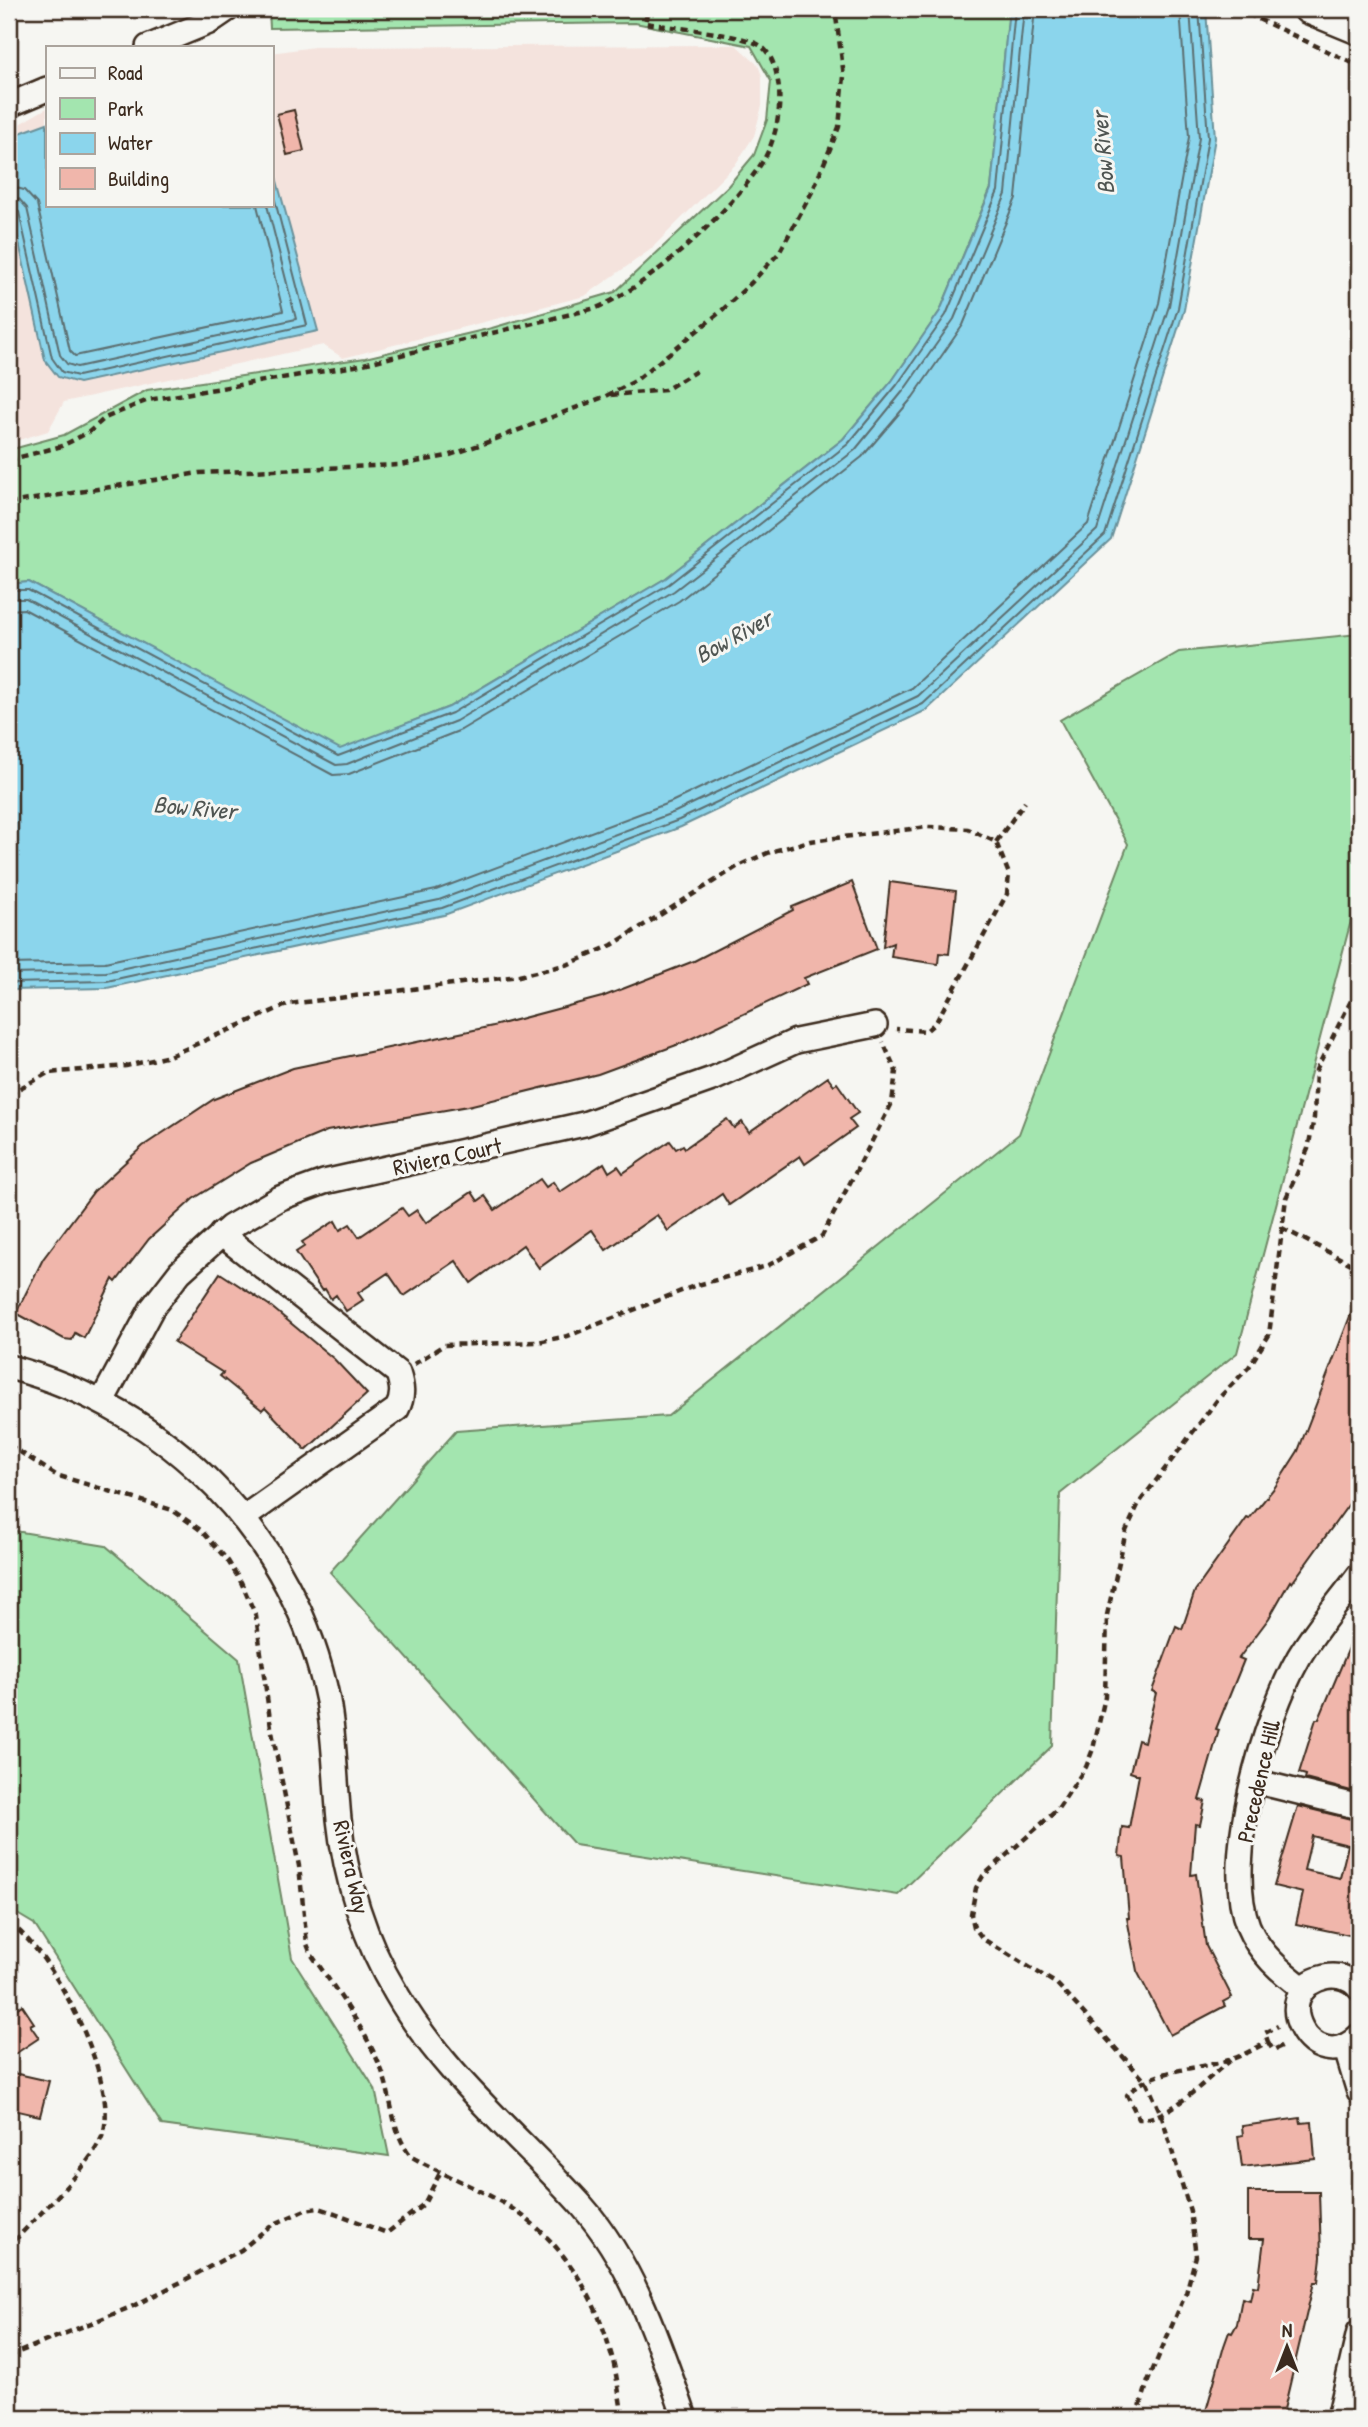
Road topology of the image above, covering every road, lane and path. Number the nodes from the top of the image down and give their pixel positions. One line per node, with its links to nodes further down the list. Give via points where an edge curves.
1 (228, 9): 8 (street, via 209,22)
2 (632, 9): 6 (path)
3 (835, 9): 13 (path, via 844,76 839,127 813,190 779,253 719,313 635,381)
4 (1237, 9): 9 (path)
5 (1308, 9): 7 (main road)
6 (646, 10): 14 (path, via 645,23 761,46 777,70 778,121 764,159 737,194 660,269 618,299 355,366 148,400 105,418 62,446)
7 (1359, 30)
8 (150, 46)
9 (1359, 66)
10 (46, 89): 11 (street)
11 (9, 105)
12 (698, 370): 13 (path, via 665,390)
13 (606, 396): 15 (path, via 457,453 400,466 200,473)
14 (9, 460)
15 (9, 503)
16 (1025, 802): 17 (path)
17 (996, 842): 19 (path, via 1009,874 1007,894 936,1022 917,1032); 20 (path, via 968,829 928,827 810,841 740,865 612,945 569,964 519,976 289,1004 169,1056 126,1066 48,1073)
18 (1359, 985): 21 (path, via 1316,1070 1311,1134 1286,1198)
19 (875, 1025): 22 (street, Riviera Court, via 796,1041 715,1078 595,1121 324,1182 280,1199); 25 (path, via 894,1065 894,1096 887,1118 822,1236 768,1266 694,1286 568,1336 538,1342 444,1345)
20 (9, 1094)
21 (1282, 1228): 23 (path); 39 (path, via 1273,1317 1265,1343 1163,1466 1126,1531 1107,1615 1105,1697 1086,1767 1057,1811 983,1876 973,1897 973,1920 983,1939 1057,1984)
22 (221, 1234): 25 (street); 26 (street, Riviera Court, via 167,1287)
23 (1359, 1268)
24 (9, 1367): 26 (street, Riviera Way)
25 (398, 1373): 27 (street, via 402,1400 397,1409)
26 (102, 1401): 27 (street, Riviera Way, via 189,1460)
27 (243, 1518): 48 (street, Riviera Way, via 285,1580 315,1655 327,1700 346,1865 359,1908 396,1993 459,2079 583,2207 610,2244 654,2334)
28 (1359, 1575): 29 (street, Precedence Hill, via 1311,1637 1290,1676)
29 (1254, 1781): 30 (street); 33 (street, Precedence Hill, via 1242,1847 1244,1911 1264,1954)
30 (1359, 1807)
31 (9, 1923): 44 (path, via 32,1944 89,2043 104,2087 106,2116 103,2135 90,2156)
32 (1359, 1988): 33 (street, via 1334,1975 1312,1981)
33 (1304, 1989): 35 (street, via 1296,2011 1303,2033 1322,2047)
34 (1280, 2025): 36 (path, via 1265,2033)
35 (1352, 2041): 40 (street)
36 (1268, 2042): 37 (path, via 1273,2050); 38 (path)
37 (1287, 2043)
38 (1230, 2060): 39 (path); 41 (path)
39 (1147, 2082): 41 (path); 41 (path, via 1128,2095 1139,2119)
40 (1359, 2092)
41 (1160, 2113): 49 (path, via 1190,2211 1196,2256)
42 (440, 2173): 47 (path, via 424,2204 387,2233 335,2213 306,2210 270,2226 241,2250 168,2288)
43 (9, 2227): 44 (path)
44 (18, 2237): 45 (path)
45 (9, 2243)
46 (1359, 2332): 50 (street)
47 (9, 2356)
48 (685, 2418)
49 (1137, 2418)
50 (1339, 2418)

